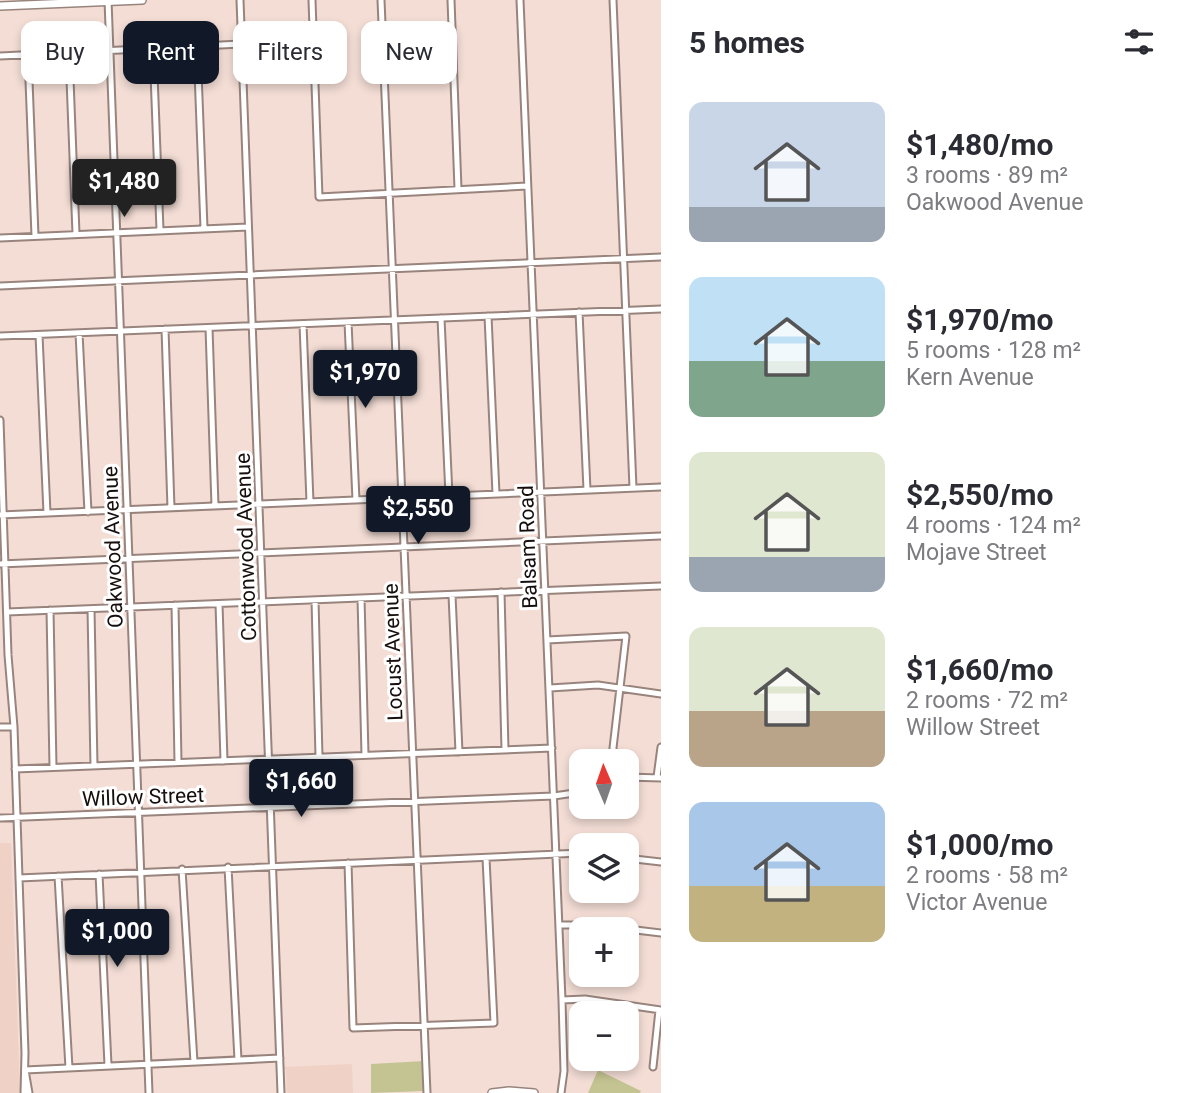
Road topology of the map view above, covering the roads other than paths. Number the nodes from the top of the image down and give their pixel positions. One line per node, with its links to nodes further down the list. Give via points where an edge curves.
1 (142, 0): 8 (main road)
2 (240, 0): 11 (street, Cottonwood Avenue)
3 (312, 0): 23 (street, via 319,197)
4 (381, 0): 23 (street, Locust Avenue)
5 (451, 0): 22 (street)
6 (520, 0): 21 (street, Balsam Road)
7 (612, 0): 32 (street)
8 (108, 1): 9 (main road); 10 (street, Oakwood Avenue)
9 (0, 6)
10 (108, 21)
11 (241, 21)
12 (123, 50): 13 (street)
13 (109, 51): 27 (street, Oakwood Avenue)
14 (21, 54): 15 (street)
15 (0, 56)
16 (29, 84): 29 (street)
17 (69, 84): 28 (street)
18 (154, 84): 26 (street)
19 (198, 84): 25 (street)
20 (243, 84): 24 (street, Cottonwood Avenue)
21 (527, 186): 22 (street); 33 (street, Balsam Road)
22 (458, 189): 23 (street)
23 (390, 193): 34 (street, Locust Avenue)
24 (248, 227): 25 (street); 35 (street, Cottonwood Avenue)
25 (204, 228): 26 (street)
26 (160, 230): 27 (street)
27 (117, 232): 28 (street); 36 (street, Oakwood Avenue)
28 (76, 234): 29 (street)
29 (36, 236): 30 (street)
30 (0, 238)
31 (661, 257): 32 (street)
32 (623, 258): 33 (street); 39 (street)
33 (531, 262): 34 (street); 41 (street, Balsam Road)
34 (392, 269): 35 (street); 44 (street, Locust Avenue)
35 (250, 275): 36 (street); 47 (street, Cottonwood Avenue)
36 (118, 280): 37 (street); 50 (street, Oakwood Avenue)
37 (0, 286)
38 (661, 309): 39 (street)
39 (625, 310): 40 (street); 56 (street)
40 (579, 312): 41 (street); 57 (street)
41 (533, 314): 42 (street); 58 (street, Balsam Road)
42 (488, 316): 43 (street); 59 (street)
43 (441, 318): 44 (street); 60 (street)
44 (395, 320): 45 (street); 61 (street, Locust Avenue)
45 (348, 322): 46 (street); 62 (street)
46 (303, 324): 47 (street); 63 (street)
47 (253, 326): 48 (street); 64 (street, Cottonwood Avenue)
48 (209, 328): 49 (street); 65 (street)
49 (165, 329): 50 (street); 66 (street)
50 (120, 331): 51 (street); 67 (street, Oakwood Avenue)
51 (79, 333): 52 (street); 68 (street)
52 (39, 335): 53 (street); 69 (street)
53 (0, 336)
54 (0, 423): 70 (street)
55 (661, 487): 56 (street)
56 (633, 488): 57 (street)
57 (587, 490): 58 (street)
58 (541, 491): 59 (street); 72 (street, Balsam Road)
59 (496, 494): 60 (street)
60 (449, 496): 61 (street)
61 (402, 497): 62 (street); 73 (street, Locust Avenue)
62 (356, 500): 63 (street)
63 (310, 502): 64 (street)
64 (260, 505): 65 (street); 74 (street, Cottonwood Avenue)
65 (215, 506): 66 (street)
66 (171, 508): 67 (street)
67 (128, 510): 68 (street); 75 (street, Oakwood Avenue)
68 (88, 512): 69 (street)
69 (47, 513): 70 (street)
70 (2, 515): 76 (street)
71 (661, 536): 72 (street)
72 (543, 541): 73 (street); 78 (street, Balsam Road)
73 (405, 548): 74 (street); 81 (street, Locust Avenue)
74 (262, 554): 75 (street); 84 (street, Cottonwood Avenue)
75 (129, 559): 76 (street); 87 (street, Oakwood Avenue)
76 (2, 564): 90 (street)
77 (661, 586): 78 (street)
78 (546, 591): 79 (street); 91 (street, Balsam Road)
79 (501, 592): 80 (street); 102 (street)
80 (452, 595): 81 (street); 103 (street)
81 (407, 596): 82 (street); 104 (street, Locust Avenue)
82 (360, 598): 83 (street); 105 (street)
83 (315, 600): 84 (street); 106 (street)
84 (263, 602): 85 (street); 107 (street, Cottonwood Avenue)
85 (219, 604): 86 (street); 108 (street)
86 (175, 606): 87 (street); 109 (street)
87 (131, 607): 88 (street); 110 (street, Oakwood Avenue)
88 (91, 609): 89 (street); 111 (street)
89 (50, 610): 90 (street); 112 (street)
90 (7, 612): 92 (street)
91 (547, 640): 94 (street, Balsam Road); 95 (street, via 626,636)
92 (8, 655): 93 (street); 98 (street)
93 (0, 656)
94 (550, 688): 95 (street, via 598,685); 100 (street, Balsam Road)
95 (620, 689): 96 (street); 101 (street)
96 (661, 694)
97 (0, 727): 98 (street)
98 (14, 727): 113 (street)
99 (661, 747): 115 (street)
100 (552, 748): 102 (street); 117 (street, Balsam Road)
101 (613, 749)
102 (505, 750): 103 (street)
103 (459, 752): 104 (street)
104 (414, 754): 105 (street); 118 (street, Locust Avenue)
105 (365, 755): 106 (street)
106 (318, 757): 107 (street)
107 (269, 759): 108 (street); 119 (street, Cottonwood Avenue)
108 (224, 761): 109 (street)
109 (178, 762): 110 (street)
110 (137, 764): 111 (street); 120 (street, Oakwood Avenue)
111 (94, 766): 112 (street)
112 (53, 767): 113 (street)
113 (15, 769): 121 (street)
114 (639, 777): 115 (street)
115 (659, 777)
116 (569, 794): 117 (street, Willow Street)
117 (554, 796): 118 (street, Willow Street); 124 (street, Balsam Road)
118 (415, 801): 119 (street, Willow Street); 127 (street, Locust Avenue)
119 (271, 807): 120 (street, Willow Street); 130 (street, Cottonwood Avenue)
120 (139, 813): 121 (street, Willow Street); 133 (street, Oakwood Avenue)
121 (17, 817): 122 (street, Willow Street); 136 (street)
122 (0, 818)
123 (569, 854): 124 (street)
124 (556, 855): 125 (street); 137 (street, Balsam Road)
125 (486, 858): 127 (street); 141 (street, via 494,1023)
126 (639, 859): 128 (street)
127 (417, 860): 129 (street); 141 (street, Locust Avenue)
128 (661, 862)
129 (348, 863): 130 (street); 141 (street, via 353,1028)
130 (274, 866): 131 (street); 142 (street, Cottonwood Avenue)
131 (228, 867): 132 (street); 143 (street)
132 (182, 869): 133 (street); 144 (street)
133 (141, 872): 134 (street); 145 (street, Oakwood Avenue)
134 (99, 874): 135 (street); 146 (street)
135 (58, 876): 136 (street); 148 (street)
136 (19, 878): 149 (street)
137 (559, 925): 138 (street); 139 (street, Balsam Road)
138 (661, 933)
139 (562, 1000): 140 (street); 156 (street, Balsam Road)
140 (660, 1010): 147 (street)
141 (425, 1026): 153 (street, Locust Avenue)
142 (280, 1058): 143 (street); 152 (street, Cottonwood Avenue)
143 (239, 1060): 144 (street)
144 (194, 1062): 145 (street)
145 (148, 1063): 146 (street); 151 (street, Oakwood Avenue)
146 (108, 1065): 148 (street)
147 (653, 1067)
148 (69, 1068): 149 (street)
149 (25, 1070): 150 (street)
150 (27, 1093)
151 (149, 1093)
152 (281, 1093)
153 (427, 1093)
154 (492, 1093): 155 (main road)
155 (534, 1093)
156 (561, 1093)

